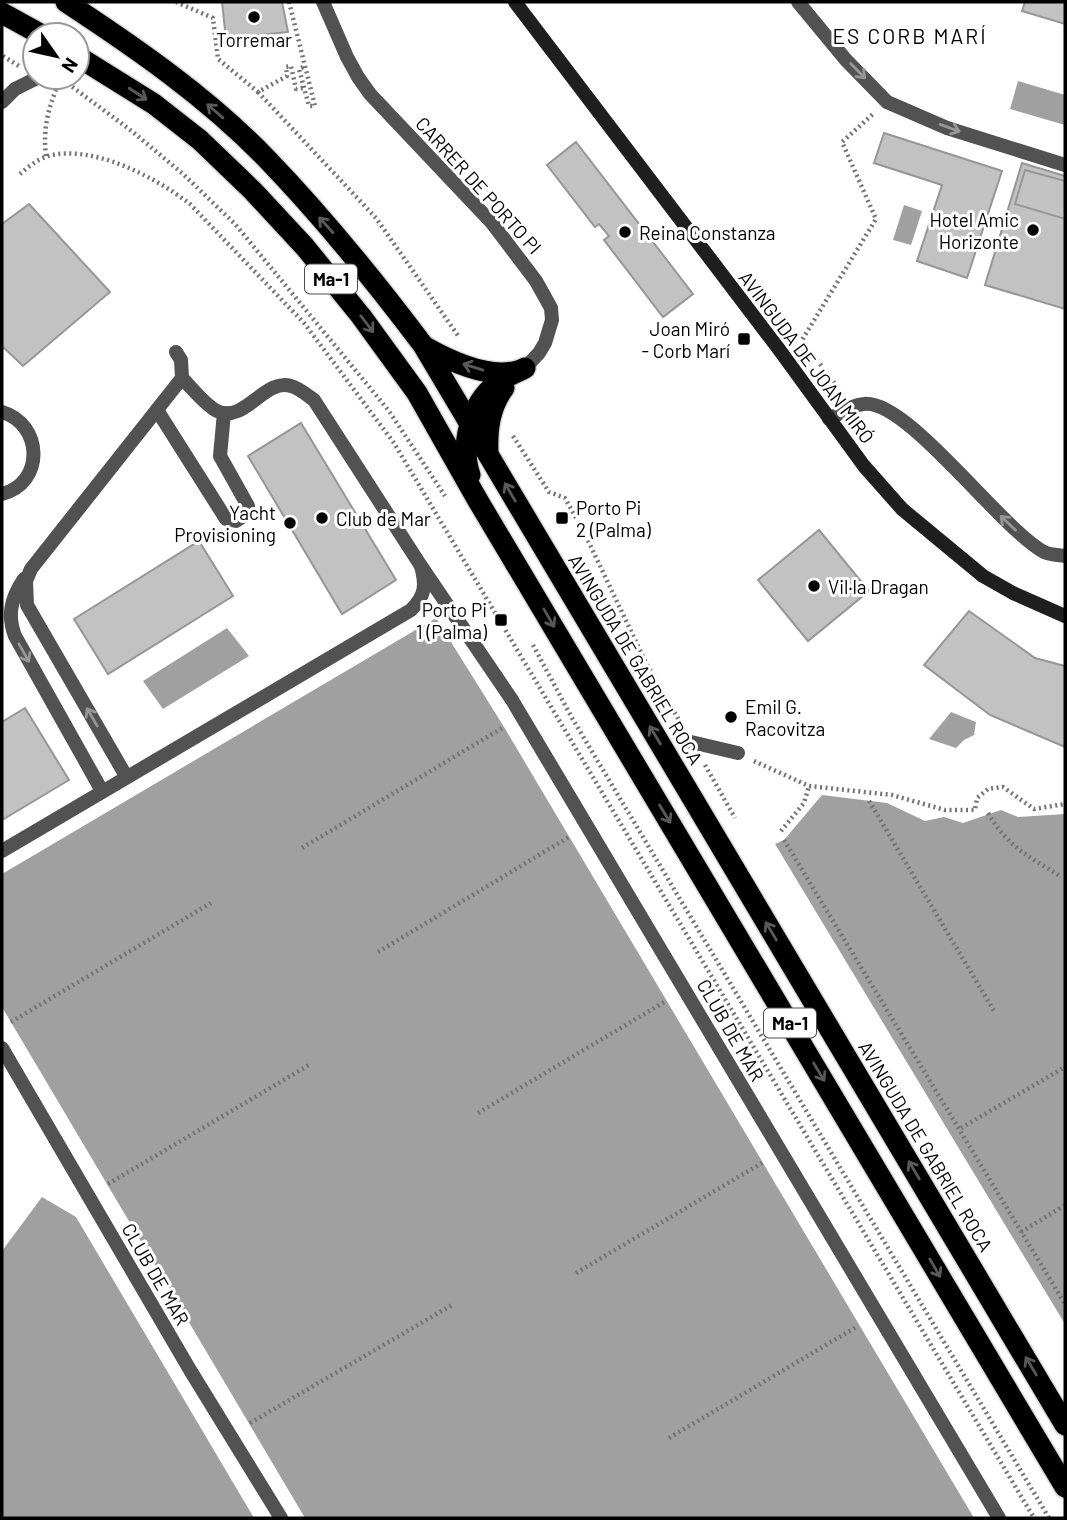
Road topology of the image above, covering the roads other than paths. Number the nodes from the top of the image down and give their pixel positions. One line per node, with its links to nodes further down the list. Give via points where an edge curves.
1 (66, 2): 13 (highway, AVINGUDA DE GABRIEL ROCA / Ma-1, one-way to 1, via 371,276 265,157 167,72)
2 (323, 2): 8 (street, CARRER DE PORTO PI)
3 (328, 2): 8 (street, CARRER DE PORTO PI)
4 (514, 2): 20 (street, AVINGUDA DE JOAN MIRÓ)
5 (798, 2): 12 (street, one-way to 12, via 887,102 947,128)
6 (2, 13): 7 (highway)
7 (21, 24)
8 (338, 35): 15 (street, CARRER DE PORTO PI, via 370,94 492,223 536,281 551,308 552,320 545,343)
9 (91, 66): 24 (highway, Ma-1, one-way to 24, via 154,104 200,140 305,247 417,393)
10 (21, 86): 11 (street)
11 (2, 102)
12 (1065, 165)
13 (423, 345): 15 (highway, one-way to 13, via 501,374 448,360); 21 (highway, AVINGUDA DE GABRIEL ROCA / Ma-1)
14 (176, 352): 16 (street)
15 (525, 368): 21 (highway, via 484,396); 22 (highway, via 511,379 493,407)
16 (182, 378): 17 (street); 19 (street, via 214,410)
17 (157, 410): 19 (street, via 226,519 236,521 248,513 248,506 220,456); 27 (street)
18 (2, 412): 23 (street, via 21,422 34,446 29,473)
19 (224, 413): 26 (street, CLUB DE MAR, via 236,412 275,386 289,385 314,400)
20 (830, 419): 25 (street, one-way to 20, via 1046,553 1012,528 916,430 892,412 866,403); 28 (street, AVINGUDA DE JOAN MIRÓ, via 902,509 955,555 1013,593)
21 (471, 425): 22 (highway, AVINGUDA DE GABRIEL ROCA / Ma-1); 24 (highway, via 466,463)
22 (488, 454): 35 (highway, AVINGUDA DE GABRIEL ROCA / Ma-1, one-way to 22)
23 (4, 496)
24 (477, 499): 36 (highway, Ma-1, one-way to 36)
25 (1065, 556)
26 (421, 565): 31 (street, via 426,585 411,610); 38 (street, CLUB DE MAR, via 512,700)
27 (31, 569): 31 (street, one-way to 27, via 27,605 26,581); 32 (street, one-way to 32, via 12,600 10,625)
28 (1065, 616)
29 (691, 742): 30 (street)
30 (738, 753)
31 (126, 776): 32 (street)
32 (102, 791): 33 (street)
33 (2, 851)
34 (2, 1048): 37 (street, CLUB DE MAR)
35 (1065, 1425)
36 (1065, 1487)
37 (281, 1518)
38 (999, 1518)

